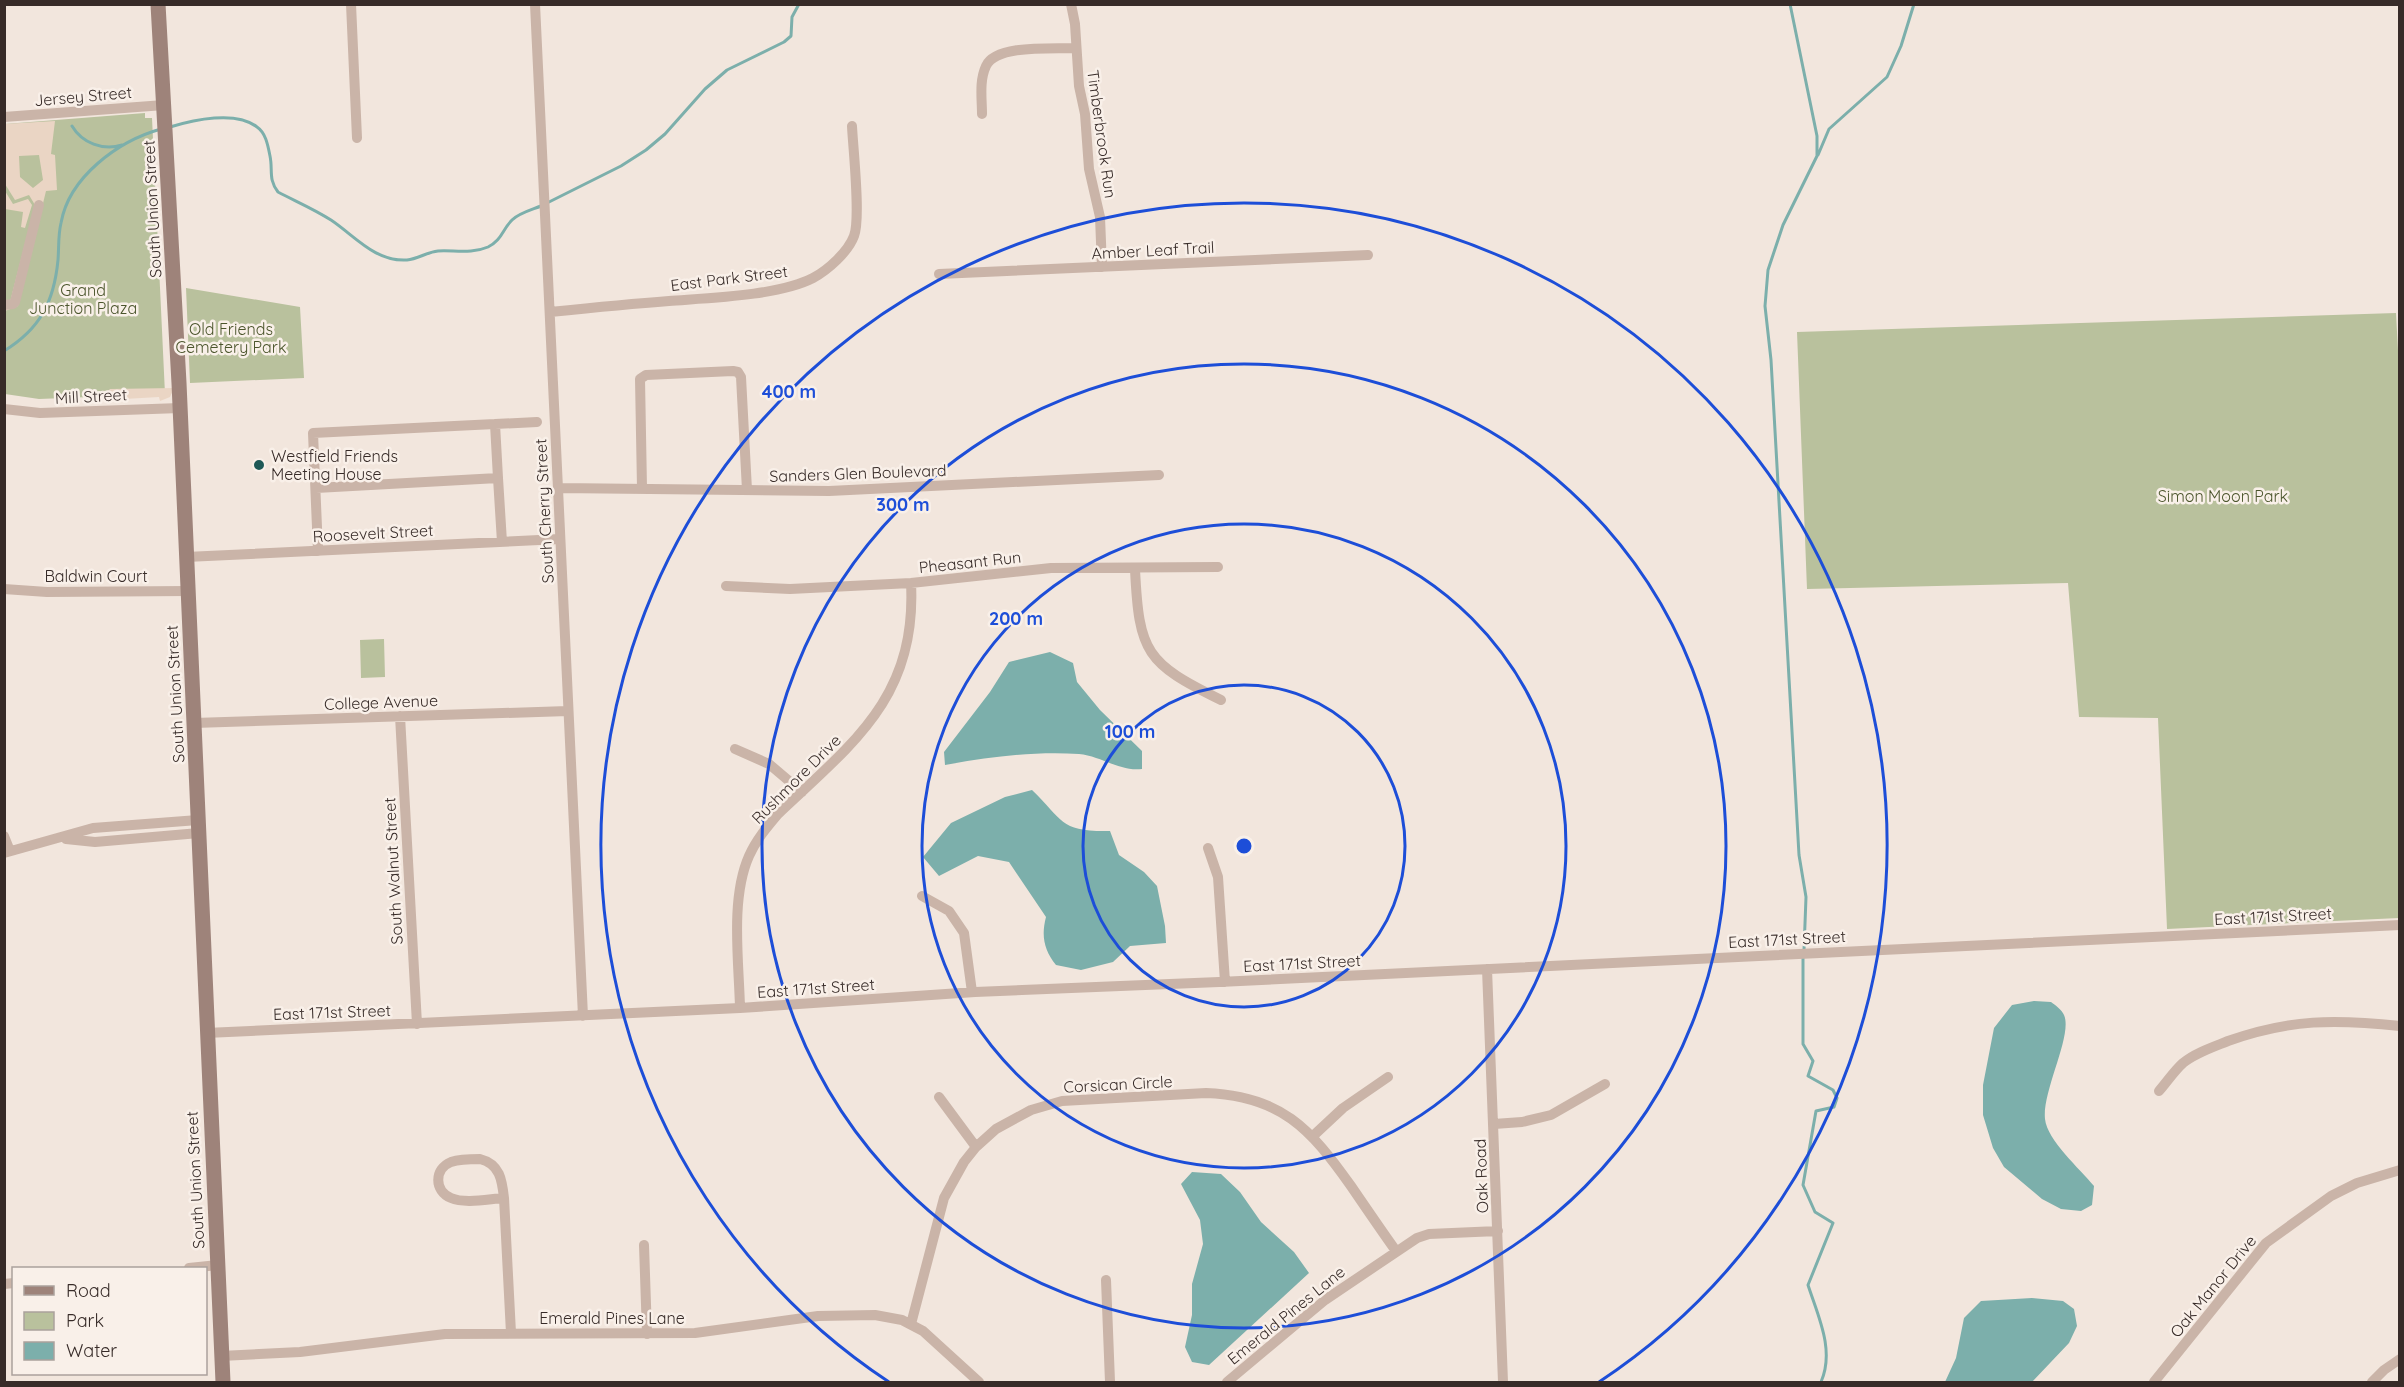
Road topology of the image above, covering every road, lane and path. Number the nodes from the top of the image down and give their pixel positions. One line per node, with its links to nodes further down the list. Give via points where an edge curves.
1 (158, 4): 6 (street, South Union Street)
2 (351, 4): 10 (street)
3 (535, 4): 16 (street, South Cherry Street)
4 (1071, 4): 5 (street, Timberbrook Run)
5 (1076, 48): 7 (street, via 1013,51 993,58 984,73); 13 (street, Timberbrook Run, via 1089,169 1100,217)
6 (164, 111): 8 (street, Jersey Street); 17 (street, South Union Street)
7 (982, 114)
8 (4, 117)
9 (852, 126): 16 (street, East Park Street, via 855,234 832,264 814,278 786,287 727,296)
10 (357, 138)
11 (39, 205): 15 (street, via 15,302)
12 (1368, 255): 13 (street, Amber Leaf Trail)
13 (1102, 267): 14 (street, Amber Leaf Trail)
14 (939, 274)
15 (4, 305)
16 (550, 312): 24 (street, South Cherry Street)
17 (180, 408): 18 (street, Mill Street, via 40,413); 30 (street, South Union Street)
18 (4, 409)
19 (537, 422): 20 (street)
20 (495, 424): 22 (street); 23 (street, via 313,433)
21 (1159, 475): 26 (street, Sanders Glen Boulevard, via 829,491)
22 (498, 478): 23 (street); 28 (street)
23 (316, 488): 29 (street)
24 (558, 488): 25 (street, Sanders Glen Boulevard); 27 (street, South Cherry Street)
25 (642, 488): 26 (street, Sanders Glen Boulevard); 26 (street, via 640,379 646,375 733,371 741,376)
26 (747, 490)
27 (560, 539): 28 (street, Roosevelt Street); 38 (street, South Cherry Street)
28 (502, 542): 29 (street, Roosevelt Street)
29 (318, 551): 30 (street, Roosevelt Street)
30 (186, 557): 36 (street, South Union Street)
31 (1218, 567): 32 (street, Pheasant Run)
32 (1135, 569): 33 (street, Pheasant Run, via 1052,568); 37 (street, via 1139,627 1153,655 1176,677)
33 (911, 583): 34 (street, Pheasant Run, via 790,589); 42 (street, Rushmore Drive, via 908,642 891,692 862,734)
34 (726, 586)
35 (4, 589): 36 (street, Baldwin Court)
36 (188, 591): 40 (street, South Union Street)
37 (1221, 700)
38 (568, 711): 39 (street, College Avenue); 53 (street, South Cherry Street)
39 (400, 716): 40 (street, College Avenue); 54 (street, South Walnut Street)
40 (194, 723): 43 (street, South Union Street)
41 (735, 748): 42 (street, via 769,764)
42 (802, 792): 52 (street, Rushmore Drive, via 766,827 743,871 738,911)
43 (199, 827): 46 (street, via 95,842 60,839); 56 (street, South Union Street)
44 (4, 836): 46 (street)
45 (1208, 848): 50 (street, via 1218,877)
46 (7, 852)
47 (922, 896): 51 (street, via 949,911 964,933)
48 (2400, 925): 49 (street, East 171st Street)
49 (1487, 969): 50 (street, East 171st Street); 61 (street, Oak Road)
50 (1225, 982): 51 (street, East 171st Street)
51 (972, 992): 52 (street, East 171st Street)
52 (740, 1008): 53 (street, East 171st Street)
53 (583, 1016): 54 (street, East 171st Street)
54 (417, 1024): 56 (street, East 171st Street)
55 (2400, 1026): 59 (street, via 2316,1021 2275,1027 2210,1048 2184,1062)
56 (206, 1033): 69 (street, South Union Street)
57 (1388, 1077): 62 (street, via 1343,1108)
58 (1605, 1084): 61 (street, via 1551,1115)
59 (2158, 1090)
60 (939, 1097): 63 (street)
61 (1494, 1124): 66 (street, Oak Road)
62 (1313, 1136): 63 (street, Corsican Circle, via 1268,1105 1237,1096 1206,1094 1062,1101 1013,1118); 68 (street, Corsican Circle)
63 (976, 1147): 71 (street, Corsican Circle, via 958,1170 944,1198)
64 (2400, 1170): 81 (street, Oak Manor Drive, via 2331,1196 2266,1243)
65 (504, 1198): 65 (street, via 499,1172 486,1161 455,1161 440,1171 439,1187 454,1200); 72 (street)
66 (1498, 1232): 68 (street, Emerald Pines Lane, via 1429,1234); 80 (street, Oak Road)
67 (644, 1245): 73 (street)
68 (1396, 1251): 79 (street, Emerald Pines Lane, via 1325,1300)
69 (214, 1274): 74 (street, South Union Street)
70 (1106, 1280): 78 (street)
71 (911, 1324): 73 (street, Emerald Pines Lane, via 888,1316 854,1314 695,1333); 77 (street, Emerald Pines Lane)
72 (511, 1333): 73 (street, Emerald Pines Lane); 74 (street, Emerald Pines Lane, via 415,1336 300,1352)
73 (647, 1334)
74 (221, 1356): 76 (street, South Union Street)
75 (2400, 1359): 82 (street)
76 (223, 1383)
77 (979, 1383)
78 (1110, 1383)
79 (1227, 1383)
80 (1503, 1383)
81 (2154, 1383)
82 (2372, 1383)

